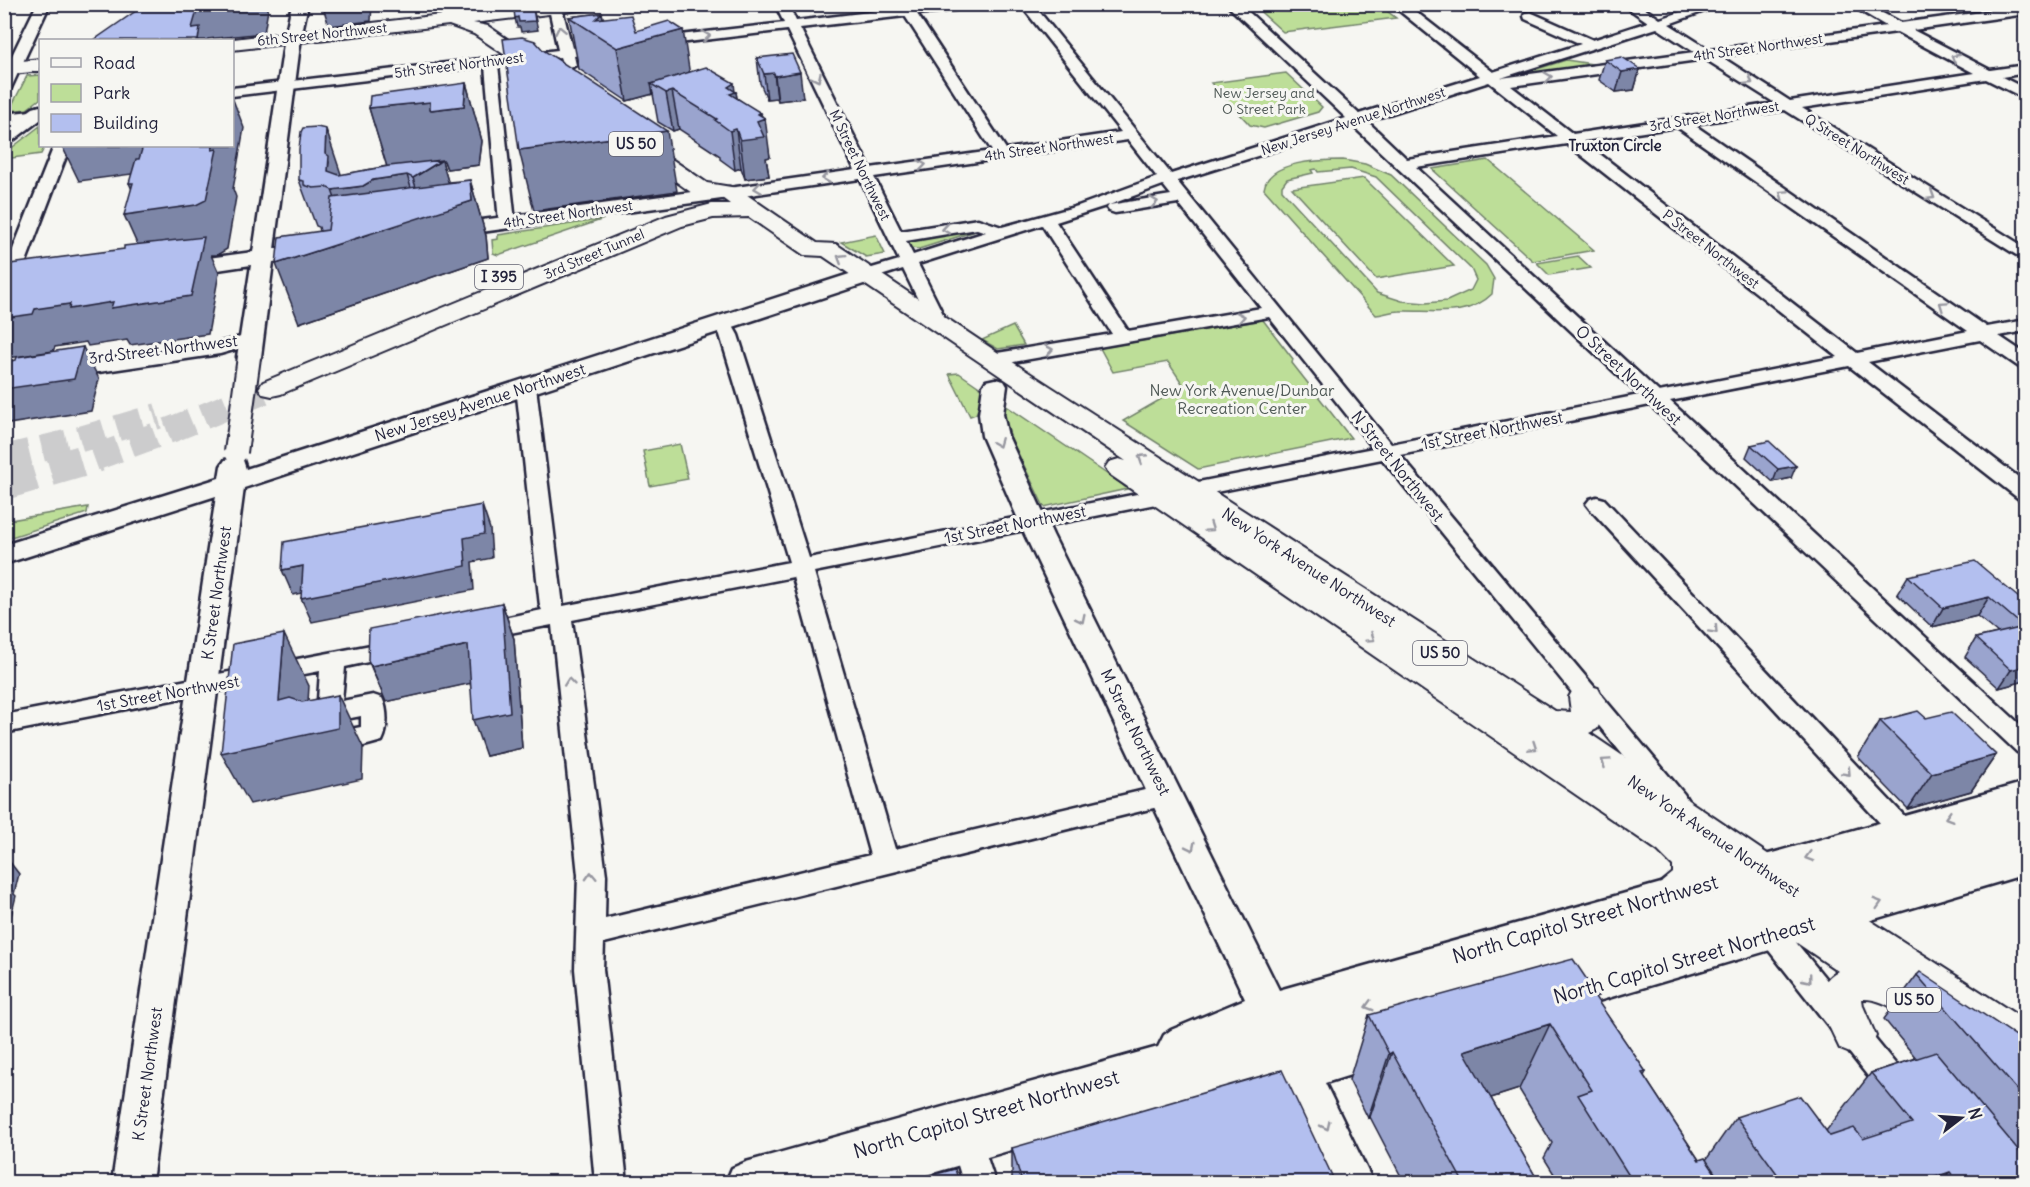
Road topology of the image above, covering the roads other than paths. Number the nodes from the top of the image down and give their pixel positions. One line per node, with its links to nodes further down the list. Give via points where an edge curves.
1 (44, 4): 34 (street)
2 (300, 4): 22 (main road, K Street Northwest)
3 (590, 4): 13 (highway, 6th Street Northwest)
4 (781, 4): 20 (street, M Street Northwest)
5 (971, 4): 15 (street)
6 (1026, 4): 52 (street, N Street Northwest)
7 (1232, 4): 45 (street, O Street Northwest)
8 (1397, 4): 37 (street, P Street Northwest)
9 (1628, 4): 19 (street, Q Street Northwest)
10 (1718, 4): 19 (street, New Jersey Avenue Northwest)
11 (1855, 4): 21 (street)
12 (1959, 4): 18 (street)
13 (554, 6): 16 (highway, 6th Street Northwest); 27 (street, one-way to 13)
14 (2025, 10): 18 (street, 4th Street Northwest)
15 (909, 12): 20 (street); 56 (street)
16 (459, 16): 22 (highway, 6th Street Northwest); 30 (highway)
17 (1530, 16): 25 (street)
18 (1982, 16): 21 (street, 4th Street Northwest)
19 (1659, 24): 25 (street, New Jersey Avenue Northwest); 28 (street, Q Street Northwest)
20 (791, 26): 24 (street, one-way to 20); 58 (street, M Street Northwest, one-way to 58)
21 (1898, 28): 28 (street, 4th Street Northwest); 36 (street, one-way to 21)
22 (293, 37): 23 (highway, 6th Street Northwest); 39 (main road, K Street Northwest)
23 (234, 44)
24 (637, 44)
25 (1593, 45): 29 (street, New Jersey Avenue Northwest)
26 (615, 46): 27 (street, 5th Street Northwest)
27 (564, 52): 30 (street, 5th Street Northwest); 38 (street)
28 (1707, 54): 33 (street, 4th Street Northwest); 44 (street, Q Street Northwest, one-way to 44)
29 (1558, 56): 33 (street); 37 (street, New Jersey Avenue Northwest)
30 (522, 58): 31 (street, 5th Street Northwest); 38 (highway)
31 (491, 61): 39 (street, 5th Street Northwest); 65 (street)
32 (39, 65): 34 (highway)
33 (1626, 66): 37 (street, 4th Street Northwest, one-way to 33, via 1511,83)
34 (9, 69): 40 (street)
35 (2025, 69): 36 (street, 3rd Street Northwest)
36 (1988, 75): 43 (street); 44 (street, 3rd Street Northwest)
37 (1491, 78): 42 (street, New Jersey Avenue Northwest); 54 (street, P Street Northwest)
38 (563, 82)
39 (287, 85): 41 (street, 5th Street Northwest); 72 (main road, K Street Northwest)
40 (4, 88)
41 (234, 92)
42 (1443, 93): 45 (street); 49 (street, New Jersey Avenue Northwest)
43 (2025, 95)
44 (1788, 105): 50 (street, 3rd Street Northwest); 71 (street, Q Street Northwest, one-way to 71)
45 (1341, 106): 49 (street, O Street Northwest)
46 (39, 114): 48 (street)
47 (39, 115): 53 (main road)
48 (4, 118)
49 (1357, 121): 57 (street, O Street Northwest); 59 (street, New Jersey Avenue Northwest)
50 (1680, 122): 54 (street, 3rd Street Northwest); 81 (street, one-way to 50)
51 (629, 130): 60 (highway, New York Avenue Northwest / US 50, via 729,183)
52 (1131, 135): 56 (street, 4th Street Northwest); 59 (street, N Street Northwest)
53 (4, 138)
54 (1569, 138): 57 (street, 3rd Street Northwest); 84 (street, P Street Northwest)
55 (62, 147): 76 (street)
56 (1001, 153): 58 (street, 4th Street Northwest, one-way to 56)
57 (1403, 164): 90 (street, O Street Northwest)
58 (864, 173): 60 (street, 4th Street Northwest, one-way to 60); 68 (street, M Street Northwest)
59 (1167, 180): 61 (street, N Street Northwest); 62 (street, New Jersey Avenue Northwest, via 1160,186 1136,190)
60 (729, 193): 63 (highway, New York Avenue Northwest / US 50); 63 (highway, 3rd Street Tunnel / I 395, via 671,206 273,379 674,221 710,211); 65 (main road, 4th Street Northwest)
61 (1182, 198): 62 (street, one-way to 61); 77 (street, N Street Northwest)
62 (1084, 209): 64 (street, New Jersey Avenue Northwest); 66 (street, New Jersey Avenue Northwest, via 1034,217)
63 (754, 211): 75 (highway, New York Avenue Northwest / US 50, via 812,250 812,262)
64 (1046, 219): 69 (street, New Jersey Avenue Northwest); 82 (street)
65 (507, 222): 67 (main road, 4th Street Northwest)
66 (994, 229): 68 (street, one-way to 68, via 978,224); 69 (street, New Jersey Avenue Northwest, via 956,242)
67 (421, 235)
68 (897, 237): 73 (street, M Street Northwest)
69 (955, 246): 73 (street, New Jersey Avenue Northwest)
70 (331, 248): 72 (main road)
71 (2025, 256)
72 (262, 258): 74 (main road); 83 (main road, K Street Northwest)
73 (909, 260): 75 (street, New Jersey Avenue Northwest); 79 (street, M Street Northwest)
74 (153, 273)
75 (856, 279): 78 (main road, New Jersey Avenue Northwest); 79 (highway, New York Avenue Northwest / US 50); 87 (highway, New York Avenue Northwest / US 50)
76 (10, 293)
77 (1273, 311): 82 (street, one-way to 77); 91 (street, N Street Northwest)
78 (723, 323): 89 (main road, New Jersey Avenue Northwest); 98 (street)
79 (939, 324): 87 (highway, New York Avenue Northwest / US 50)
80 (2025, 325): 81 (street, 1st Street Northwest)
81 (1983, 333): 84 (street, 1st Street Northwest); 85 (street)
82 (1123, 337): 87 (street, one-way to 82)
83 (250, 348): 86 (street, 3rd Street Northwest, via 223,338); 88 (street, 3rd Street Northwest, via 220,348); 92 (main road, K Street Northwest, bridge)
84 (1852, 359): 90 (street, 1st Street Northwest); 94 (street, P Street Northwest)
85 (2025, 363)
86 (4, 371)
87 (993, 373): 93 (highway, New York Avenue Northwest / US 50); 96 (main road, M Street Northwest, one-way to 96, via 994,436)
88 (4, 380)
89 (526, 387): 92 (main road, New Jersey Avenue Northwest); 99 (street, via 551,606)
90 (1654, 398): 91 (street, 1st Street Northwest); 108 (street, O Street Northwest)
91 (1385, 452): 93 (street, 1st Street Northwest); 104 (street, N Street Northwest)
92 (231, 483): 97 (main road, New Jersey Avenue Northwest); 103 (main road, K Street Northwest)
93 (1176, 493): 96 (street, 1st Street Northwest); 106 (highway, New York Avenue Northwest / US 50); 112 (highway, New York Avenue Northwest / US 50, one-way to 112)
94 (2025, 494)
95 (1597, 504): 113 (street, one-way to 113)
96 (1033, 521): 98 (street, 1st Street Northwest); 109 (main road, M Street Northwest, one-way to 109)
97 (4, 555)
98 (801, 567): 99 (street, 1st Street Northwest); 116 (street)
99 (556, 615): 100 (street, 1st Street Northwest); 119 (street, one-way to 99, via 591,875 563,624)
100 (457, 636)
101 (423, 643): 102 (street, 1st Street Northwest)
102 (333, 662): 103 (street, 1st Street Northwest); 105 (street)
103 (202, 686): 107 (street, 1st Street Northwest); 130 (main road, K Street Northwest)
104 (1586, 697): 106 (highway, via 1585,720 1574,725); 112 (street, N Street Northwest, via 1604,713 1661,784)
105 (330, 713)
106 (1548, 723): 112 (highway, New York Avenue Northwest / US 50, one-way to 106)
107 (4, 724)
108 (2025, 745)
109 (1166, 795): 116 (street); 124 (main road, M Street Northwest, one-way to 124)
110 (2025, 795): 113 (main road, North Capitol Street Northwest, one-way to 113)
111 (2025, 817): 118 (main road, North Capitol Street Northwest)
112 (1676, 826): 117 (highway, via 1692,861 1692,880); 118 (highway, New York Avenue Northwest / US 50)
113 (1902, 830): 118 (main road, North Capitol Street Northwest, one-way to 118)
114 (2025, 838): 118 (main road, North Capitol Street Northeast)
115 (2025, 860): 118 (main road, North Capitol Street Northeast, one-way to 115)
116 (886, 862): 119 (street)
117 (1676, 893): 118 (main road, North Capitol Street Northwest); 124 (main road, North Capitol Street Northwest)
118 (1778, 902): 120 (highway, US 50); 121 (main road, North Capitol Street Northeast); 123 (street, one-way to 123); 124 (main road, North Capitol Street Northeast); 125 (highway, US 50)
119 (590, 934): 131 (street, via 589,969)
120 (1894, 987): 123 (highway, via 1863,980 1850,983 1841,991 1842,1006); 127 (highway, US 50)
121 (1545, 1011)
122 (1434, 1034): 124 (main road, North Capitol Street Northeast)
123 (1855, 1036): 128 (street)
124 (1285, 1041): 126 (main road, North Capitol Street Northeast, via 1206,1091); 126 (main road, North Capitol Street Northwest, via 1242,1017 1184,1042); 135 (main road, M Street Northwest, one-way to 135)
125 (2025, 1044)
126 (1161, 1076): 129 (main road, North Capitol Street Northeast)
127 (2025, 1076)
128 (1916, 1113)
129 (964, 1133): 132 (main road, North Capitol Street Northwest); 133 (main road, North Capitol Street Northeast); 134 (street)
130 (132, 1182)
131 (611, 1182)
132 (746, 1182)
133 (835, 1182)
134 (979, 1182)
135 (1353, 1182)

